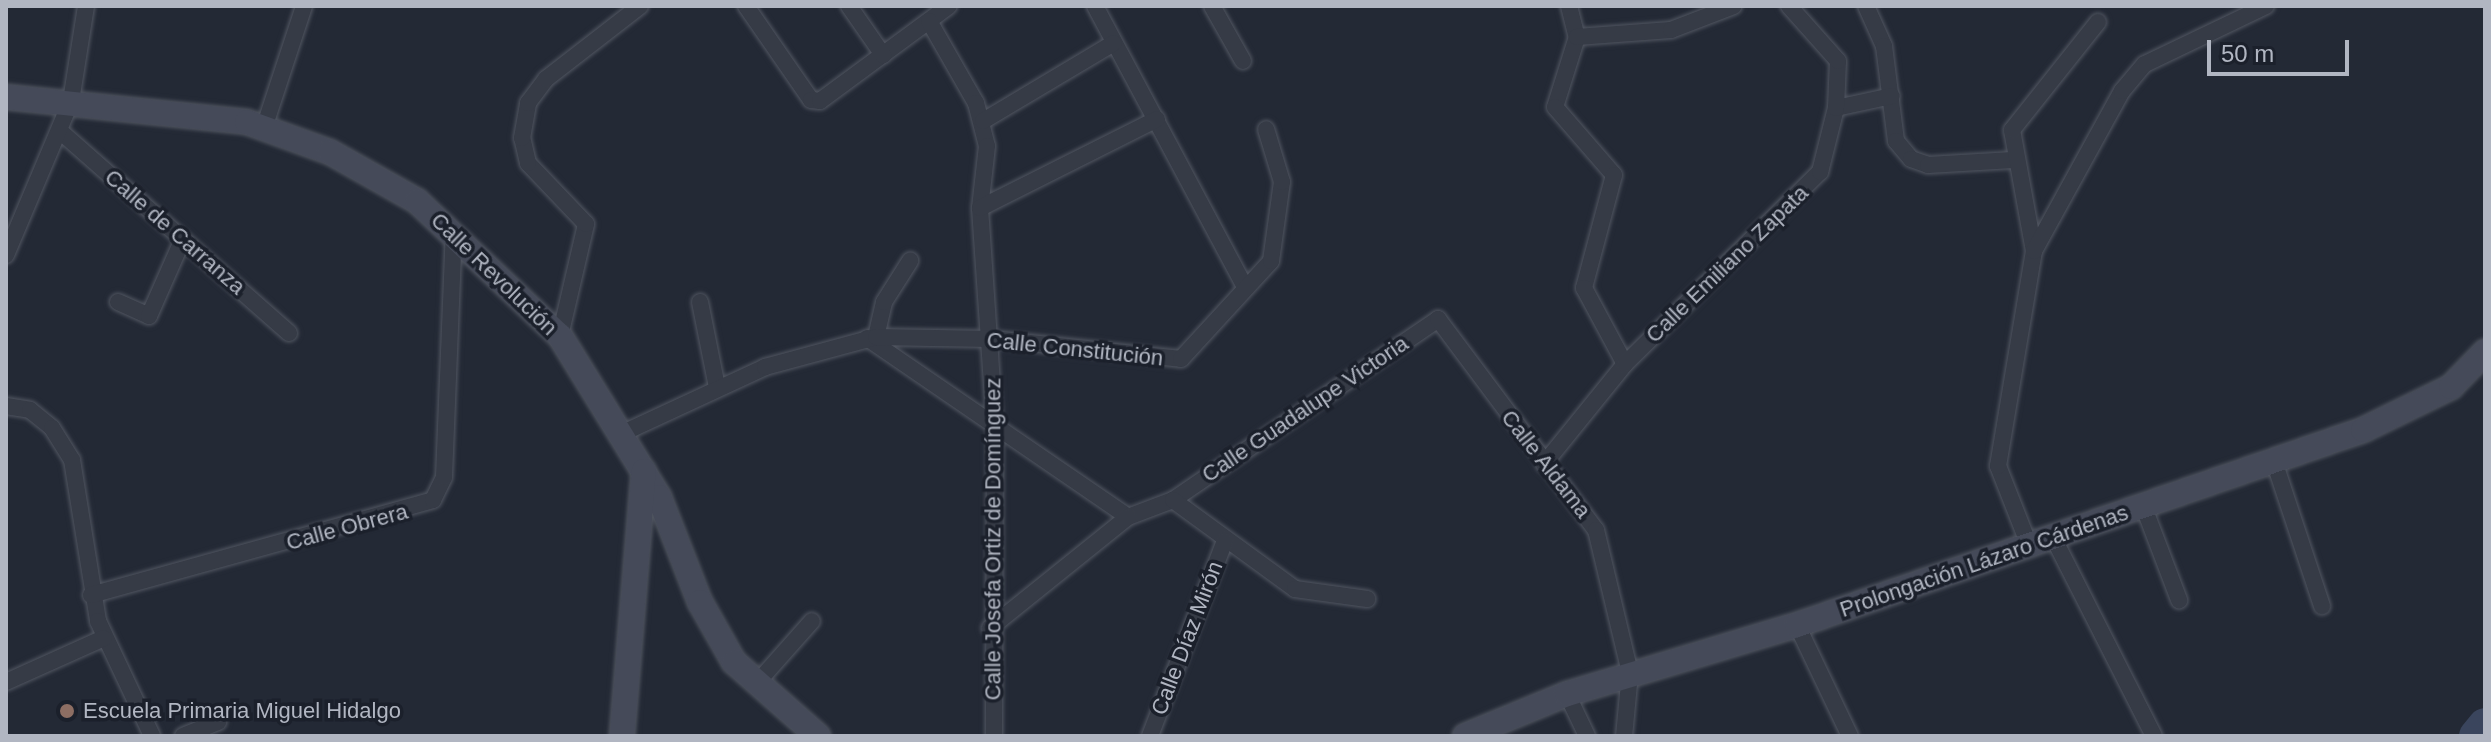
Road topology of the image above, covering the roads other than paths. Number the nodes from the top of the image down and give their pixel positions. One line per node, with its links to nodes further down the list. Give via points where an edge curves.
1 (86, 6): 22 (street)
2 (304, 6): 26 (street)
3 (640, 6): 41 (street, via 546,79 528,103 522,138 528,163 586,224)
4 (746, 6): 18 (street, via 815,100)
5 (849, 6): 18 (street)
6 (949, 6): 14 (street)
7 (1095, 6): 17 (street)
8 (1212, 6): 19 (street)
9 (1569, 6): 16 (street)
10 (1734, 6): 16 (street, via 1671,30)
11 (1789, 6): 23 (street, Calle Emiliano Zapata, via 1834,52)
12 (1866, 6): 20 (street, via 1884,46)
13 (2260, 7): 33 (street, via 2145,64 2122,91)
14 (929, 21): 18 (street); 25 (street)
15 (2098, 22): 29 (street, via 2012,130)
16 (1577, 37): 45 (street, via 1555,107 1609,167 1614,189 1584,288)
17 (1114, 43): 24 (street); 25 (street)
18 (883, 55)
19 (1243, 61)
20 (1892, 96): 23 (street); 29 (street, via 1896,141 1911,159 1928,165)
21 (6, 97): 22 (main road, Calle Revolución)
22 (71, 101): 26 (main road, Calle Revolución); 28 (street)
23 (1836, 108): 45 (street, Calle Emiliano Zapata, via 1820,172)
24 (1157, 119): 30 (street); 36 (street)
25 (983, 121): 30 (street, Calle Josefa Ortiz de Domínguez)
26 (264, 128): 31 (main road, Calle Revolución, via 330,152 417,201)
27 (1266, 129): 36 (street, Calle Constitución, via 1282,182 1272,256)
28 (61, 132): 32 (street, Calle de Carranza); 34 (street)
29 (2013, 160): 33 (street)
30 (980, 208): 43 (street, Calle Josefa Ortiz de Domínguez)
31 (454, 232): 41 (main road, Calle Revolución); 59 (street, Calle Obrera, via 444,477 433,500)
32 (183, 239): 37 (street, via 149,316); 40 (street, Calle de Carranza)
33 (2034, 251): 58 (street, via 1998,466)
34 (6, 255)
35 (910, 261): 42 (street, via 884,302)
36 (1243, 283): 43 (street, Calle Constitución, via 1202,344 1181,359)
37 (118, 302)
38 (700, 302): 46 (street)
39 (1438, 319): 51 (street, Calle Aldama); 53 (street, Calle Guadalupe Victoria)
40 (289, 333)
41 (560, 336): 49 (main road, Calle Revolución)
42 (872, 337): 43 (street, Calle Constitución); 46 (street, Calle Constitución); 48 (street)
43 (992, 339): 48 (street, Calle Josefa Ortiz de Domínguez)
44 (2485, 352): 50 (main road, Prolongación Lázaro Cárdenas, via 2451,387 2363,430)
45 (1625, 364): 51 (street, Calle Emiliano Zapata)
46 (717, 387): 49 (street, Calle Constitución)
47 (6, 406): 59 (street, via 30,410 52,428 72,460)
48 (995, 427): 55 (street); 65 (street, Calle Josefa Ortiz de Domínguez)
49 (623, 433): 52 (main road, Calle Revolución)
50 (2274, 461): 54 (main road, Prolongación Lázaro Cárdenas); 62 (street)
51 (1544, 464): 67 (street, Calle Aldama, via 1596,530)
52 (644, 471): 69 (main road, Calle Revolución, via 700,602 734,662); 74 (main road)
53 (1173, 500): 55 (street, Calle Guadalupe Victoria); 57 (street)
54 (2143, 505): 56 (main road, Prolongación Lázaro Cárdenas); 61 (street)
55 (1128, 517): 65 (street)
56 (2053, 537): 58 (main road, Prolongación Lázaro Cárdenas); 82 (street)
57 (1225, 541): 60 (street, via 1295,589); 77 (street, Calle Díaz Mirón)
58 (2029, 545): 64 (main road, Prolongación Lázaro Cárdenas)
59 (91, 595): 66 (street)
60 (1367, 599)
61 (2179, 600)
62 (2322, 606)
63 (812, 621): 69 (street)
64 (1797, 625): 67 (main road, Prolongación Lázaro Cárdenas); 81 (street)
65 (990, 628): 76 (street, Calle Josefa Ortiz de Domínguez)
66 (104, 638): 68 (street); 72 (street)
67 (1630, 673): 70 (main road, Prolongación Lázaro Cárdenas); 80 (street, Calle Aldama)
68 (6, 682)
69 (756, 684): 75 (main road, Calle Revolución)
70 (1567, 694): 78 (main road, Prolongación Lázaro Cárdenas); 79 (street)
71 (218, 722): 73 (street)
72 (152, 736)
73 (183, 736)
74 (622, 736)
75 (818, 736)
76 (994, 736)
77 (1150, 736)
78 (1465, 736)
79 (1587, 736)
80 (1624, 736)
81 (1850, 736)
82 (2154, 736)

